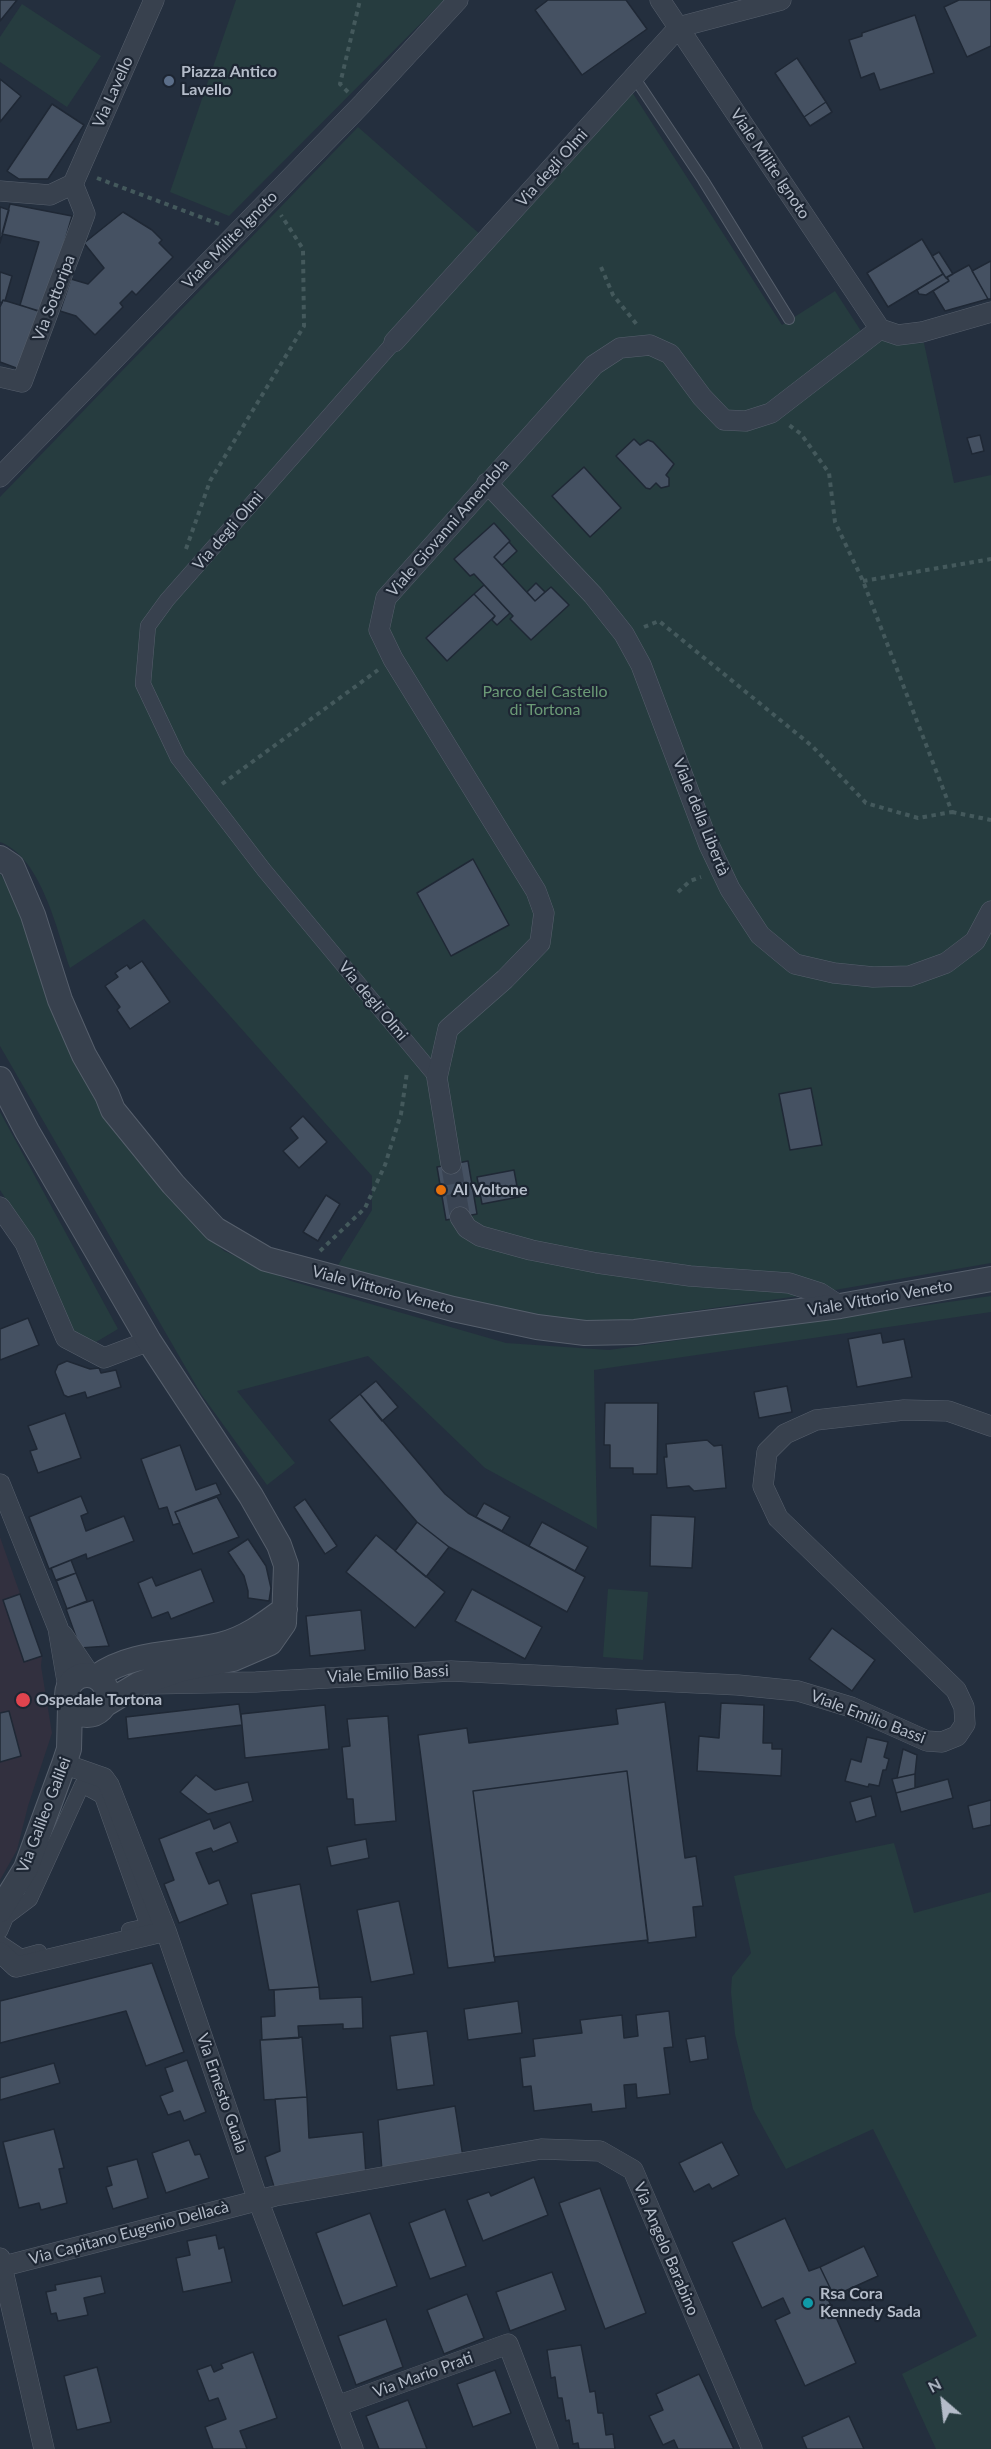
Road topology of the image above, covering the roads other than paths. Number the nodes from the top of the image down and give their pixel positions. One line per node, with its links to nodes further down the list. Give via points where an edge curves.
1 (154, 0): 7 (street, Via Lavello)
2 (458, 0): 14 (street, Viale Milite Ignoto)
3 (660, 0): 5 (street, Viale Milite Ignoto)
4 (781, 0): 5 (street)
5 (679, 27): 6 (street, Via degli Olmi); 11 (street, Viale Milite Ignoto)
6 (634, 77): 10 (lane); 12 (street, Via degli Olmi)
7 (76, 178): 8 (street, via 50,195); 13 (street, Via Sottoripa, via 86,214 22,382)
8 (0, 191)
9 (991, 312): 11 (street, via 898,336)
10 (789, 319)
11 (880, 329): 15 (street, Viale Giovanni Amendola, via 771,413 746,421 724,420 670,354 650,345 620,348 594,365)
12 (394, 342): 18 (street, Via degli Olmi, via 167,600 148,626 143,684 178,758 264,870)
13 (0, 377)
14 (0, 477)
15 (487, 483): 17 (street, Viale della Libertà, via 593,595 624,634 641,665 709,845 730,889 760,935 795,964 834,973 910,976 946,963 975,941); 18 (street, Viale Giovanni Amendola, via 386,598 379,630 536,891 544,913 540,943 506,979 448,1029)
16 (0, 858): 24 (street, Viale Vittorio Veneto, via 12,866 33,915 60,1000 113,1110 215,1229 266,1259 453,1309 585,1333 635,1332)
17 (991, 911)
18 (437, 1078): 20 (street)
19 (0, 1079): 25 (street)
20 (451, 1164)
21 (0, 1207): 25 (street, via 25,1243 66,1338 104,1358)
22 (460, 1217): 24 (street, via 466,1228 480,1236 514,1245 678,1275 789,1283 820,1293)
23 (991, 1279): 24 (street, Viale Vittorio Veneto)
24 (840, 1306)
25 (149, 1341): 28 (street, via 279,1545 286,1565)
26 (991, 1426): 31 (street, Viale Emilio Bassi, via 948,1411 904,1410 816,1420 785,1434 767,1452 764,1486 778,1518 956,1690 964,1707 965,1724 957,1736 942,1742 927,1741 851,1707 798,1691 738,1685 451,1671)
27 (0, 1484): 29 (street)
28 (285, 1609): 30 (street, via 238,1639 135,1659 112,1665); 31 (street, via 284,1623 270,1643 233,1659 182,1669)
29 (58, 1628): 30 (street); 32 (street)
30 (93, 1676): 32 (street, via 77,1677); 33 (street, via 105,1686 107,1699)
31 (138, 1684): 33 (street)
32 (69, 1697): 33 (street, via 81,1714); 34 (street, Via Galileo Galilei)
33 (99, 1710): 34 (street, Via Galileo Galilei)
34 (67, 1757): 35 (street, Via Galileo Galilei, via 26,1868); 37 (street, Via Ernesto Guala, via 104,1778 109,1785)
35 (0, 1910)
36 (0, 1931): 38 (street, via 6,1917 30,1899 82,1785 102,1796 148,1926 21,1957)
37 (166, 1931): 39 (street, via 16,1966); 40 (street, Via Ernesto Guala)
38 (0, 1942)
39 (0, 1952)
40 (258, 2200): 41 (street, Via Capitano Eugenio Dellacà); 42 (street, Via Ernesto Guala); 46 (street, Via Angelo Barabino, via 541,2149 600,2151 633,2170)
41 (1, 2264): 43 (street)
42 (338, 2406): 44 (street, Via Ernesto Guala); 45 (street, Via Mario Prati, via 508,2344)
43 (44, 2449)
44 (353, 2449)
45 (548, 2449)
46 (752, 2449)

